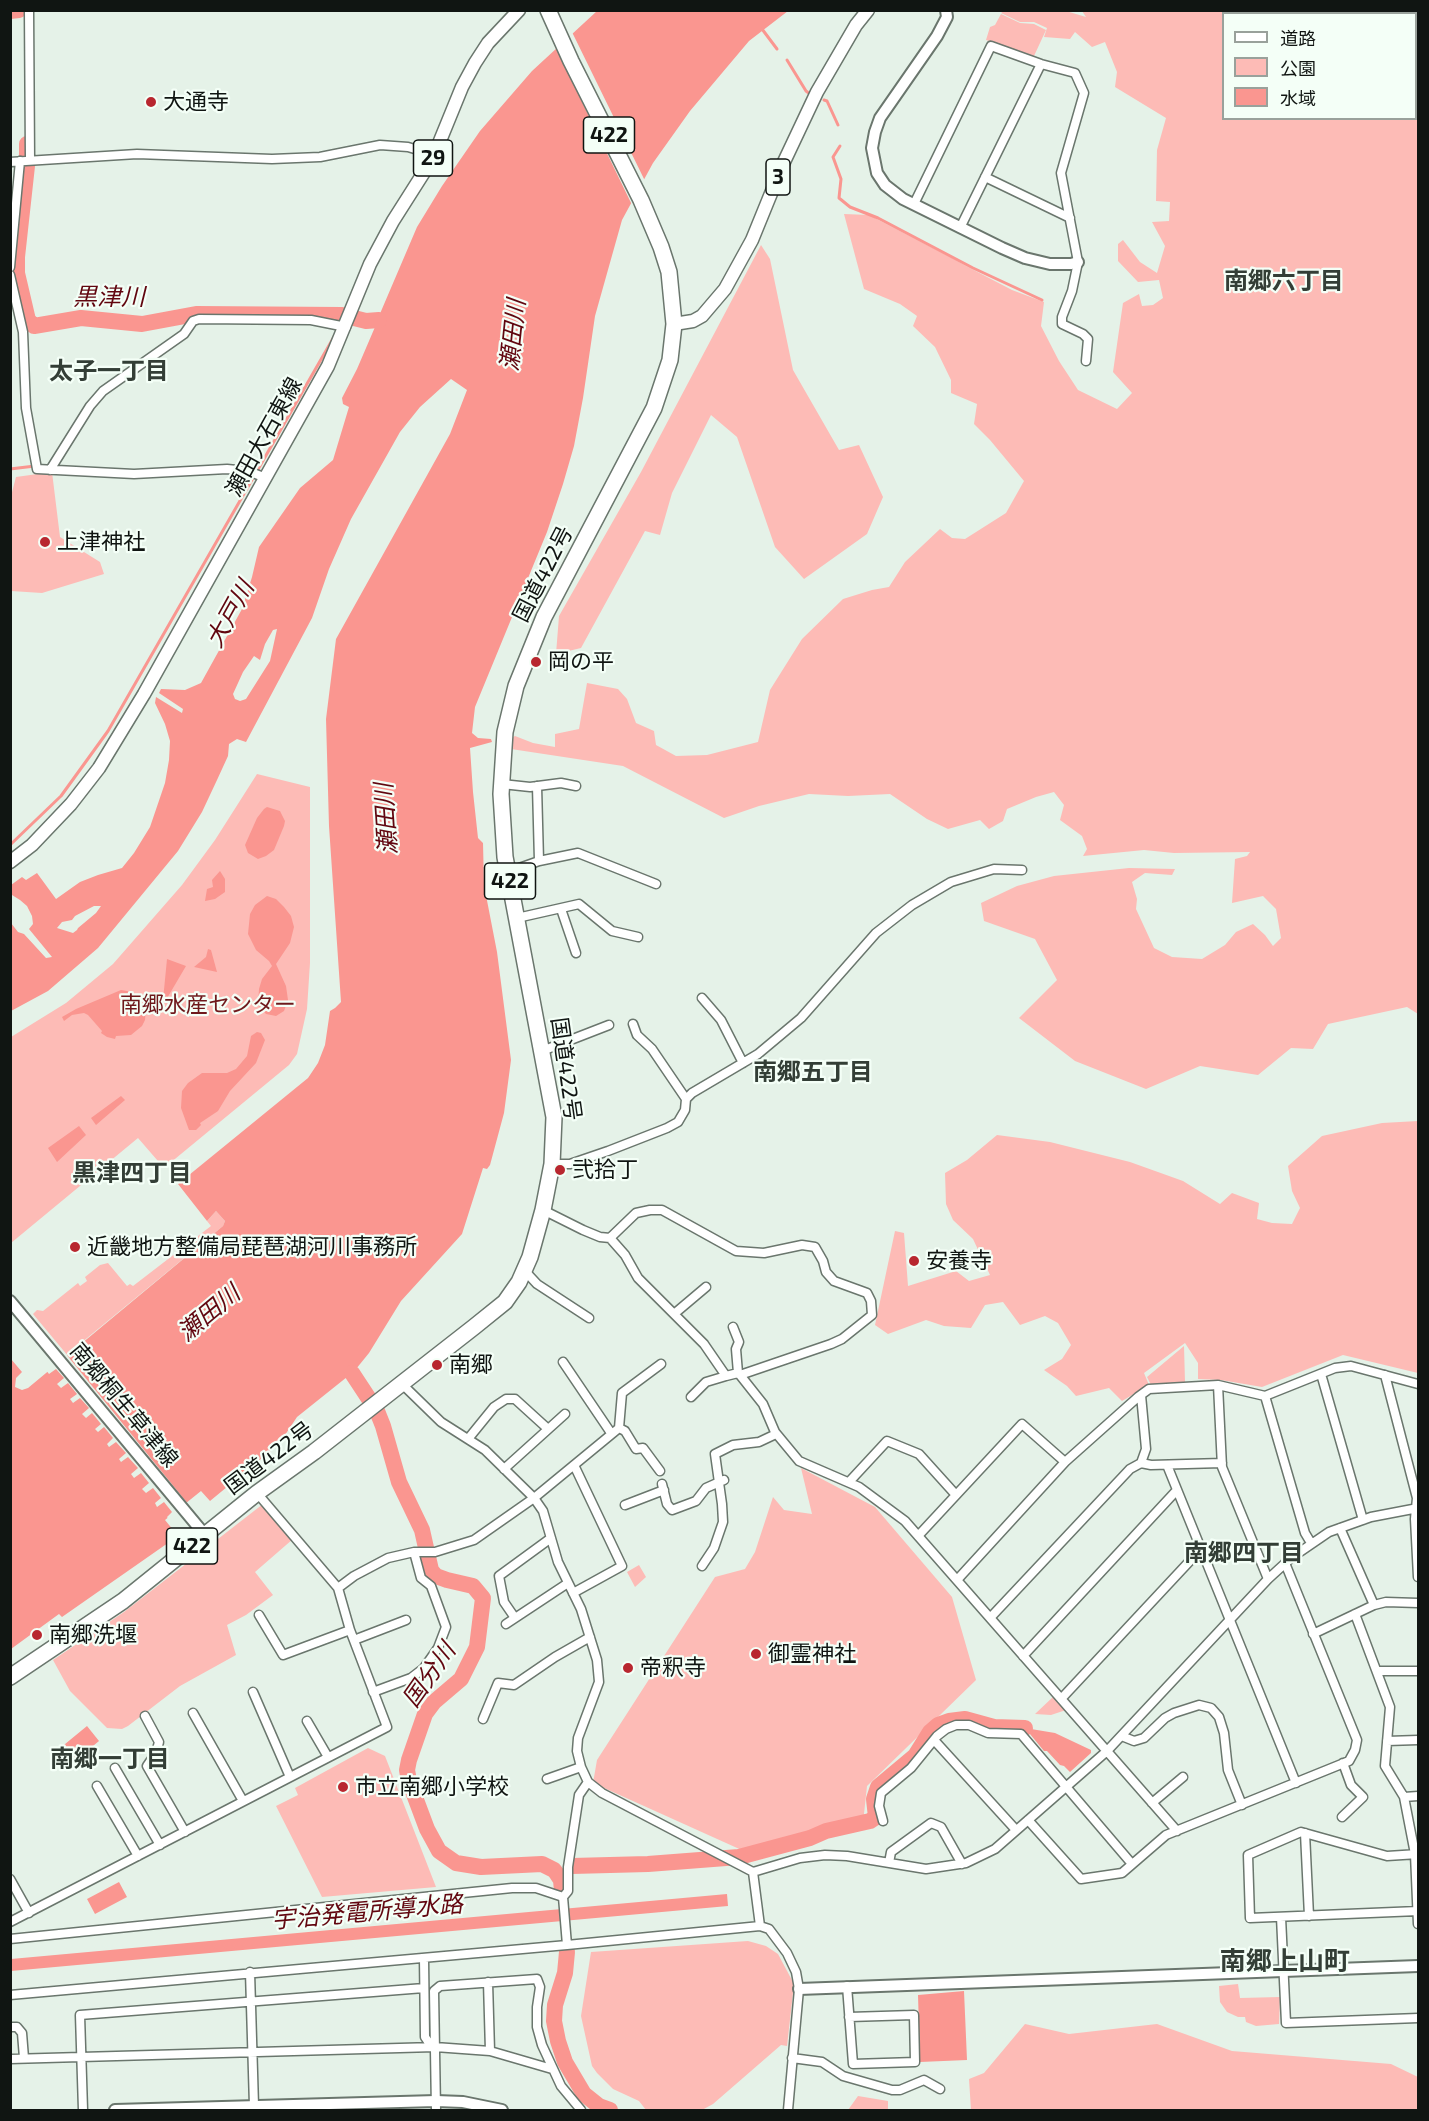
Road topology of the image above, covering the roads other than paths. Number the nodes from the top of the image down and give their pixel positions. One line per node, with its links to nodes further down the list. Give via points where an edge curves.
1 (29, 10): 8 (street)
2 (519, 10): 7 (main road, 瀬田大石東線 / 29, via 475,63)
3 (868, 10): 18 (main road, 3, via 817,92 752,240 725,289 702,316)
4 (946, 10): 11 (street, via 937,36 880,118 872,148 885,185)
5 (551, 17): 18 (highway, 422, via 662,247 669,272)
6 (1041, 64): 10 (street); 11 (street, via 991,46); 12 (street, via 1075,73 1084,93 1061,173)
7 (433, 158): 8 (street, via 408,147 380,145 320,157 137,154); 17 (main road, 瀬田大石東線 / 29, via 370,264)
8 (30, 160): 9 (street)
9 (15, 162): 15 (street)
10 (985, 177): 12 (street); 13 (street)
11 (914, 204): 13 (street)
12 (1070, 218): 14 (street)
13 (960, 228): 14 (street, via 1025,258 1050,264)
14 (1078, 262): 19 (street, via 1062,324 1088,339)
15 (10, 267)
16 (10, 275): 20 (street, via 23,332 26,408 37,469)
17 (349, 319): 20 (street, via 193,321 184,334 103,391); 21 (main road, 瀬田大石東線 / 29, via 328,366)
18 (674, 324): 22 (highway, 国道422号 / 422, via 670,360 654,408 562,580 516,686 505,732)
19 (1086, 361)
20 (50, 470): 21 (street, via 134,474 227,469)
21 (266, 478): 26 (main road, 瀬田大石東線 / 29, via 99,768 71,804)
22 (502, 784): 23 (street); 28 (highway, 国道422号 / 422)
23 (537, 786): 24 (street); 25 (street)
24 (576, 786)
25 (539, 861): 28 (street); 29 (street, via 578,853)
26 (10, 862)
27 (1022, 870): 38 (street, via 994,869 951,882 912,905 876,933 801,1018)
28 (508, 872): 31 (highway, 国道422号 / 422)
29 (656, 884)
30 (561, 909): 31 (street); 32 (street, via 579,904 612,931); 33 (street)
31 (517, 918): 37 (highway, 国道422号 / 422)
32 (638, 936)
33 (576, 953)
34 (702, 998): 38 (street, via 721,1020)
35 (633, 1024): 39 (street, via 637,1035)
36 (609, 1025): 37 (street)
37 (542, 1051): 40 (highway, 国道422号 / 422, via 554,1116)
38 (743, 1063): 39 (street)
39 (686, 1099): 40 (street, via 678,1122 667,1128 570,1164)
40 (552, 1164): 41 (highway, 国道422号 / 422)
41 (543, 1210): 42 (street, via 583,1230); 43 (highway, 国道422号 / 422)
42 (610, 1238): 46 (street, via 638,1278); 51 (street, via 636,1213 662,1210 736,1251 764,1253 802,1245 815,1247 834,1281 867,1293 872,1315 842,1339)
43 (524, 1270): 47 (street, via 537,1284); 55 (highway, 国道422号 / 422, via 505,1302)
44 (706, 1287): 46 (street)
45 (10, 1301): 83 (street, 南郷桐生草津線)
46 (674, 1314): 54 (street, via 704,1344)
47 (589, 1318)
48 (733, 1327): 51 (street, via 739,1342)
49 (563, 1362): 63 (street)
50 (662, 1364): 63 (street, via 622,1393)
51 (739, 1374): 54 (street); 64 (street, via 763,1404)
52 (1321, 1374): 53 (street, via 1351,1366); 59 (street); 81 (street)
53 (1385, 1375): 56 (street); 80 (street)
54 (726, 1376): 60 (street, via 706,1382)
55 (402, 1384): 65 (street, via 441,1422); 76 (highway, 国道422号 / 422)
56 (1419, 1384)
57 (1218, 1385): 58 (street, via 1149,1389); 59 (street); 68 (street)
58 (1141, 1395): 66 (street); 67 (street, via 1146,1449)
59 (1265, 1396): 86 (street)
60 (691, 1397)
61 (566, 1414): 62 (street)
62 (548, 1429): 65 (street, via 515,1399 506,1399 494,1407); 71 (street)
63 (615, 1431): 69 (street); 72 (street, via 625,1431 636,1449 644,1448)
64 (776, 1434): 73 (street, via 759,1442 733,1444 715,1454); 74 (street, via 799,1461)
65 (468, 1439): 71 (street)
66 (1065, 1462): 77 (street, via 1022,1424); 93 (street)
67 (1142, 1463): 70 (street); 102 (street, via 1130,1469)
68 (1222, 1463): 70 (street); 92 (street)
69 (574, 1465): 78 (street); 96 (street, via 622,1566)
70 (1167, 1465): 75 (street)
71 (504, 1469): 78 (street)
72 (660, 1471)
73 (722, 1481): 79 (street, via 706,1488 696,1501 672,1510 663,1487); 90 (street, via 722,1529)
74 (849, 1482): 77 (street, via 887,1441 919,1454); 84 (street, via 905,1521)
75 (1177, 1490): 87 (street); 110 (street)
76 (257, 1493): 83 (highway, 国道422号 / 422); 95 (street)
77 (956, 1495): 84 (street)
78 (534, 1498): 85 (street, via 543,1511); 88 (street, via 474,1540 435,1552)
79 (625, 1505)
80 (1417, 1508): 81 (street); 91 (street)
81 (1363, 1520): 82 (street)
82 (1340, 1528): 86 (street); 98 (street)
83 (206, 1535): 113 (highway, 国道422号 / 422, via 106,1614)
84 (918, 1536): 93 (street)
85 (551, 1538): 94 (street); 101 (street, via 499,1576 504,1602)
86 (1311, 1543): 89 (street)
87 (1201, 1549): 103 (street); 116 (street)
88 (417, 1552): 95 (street, via 388,1558); 115 (street, via 421,1578 431,1586 446,1628 424,1668 411,1678)
89 (1285, 1563): 92 (street); 107 (street)
90 (702, 1566)
91 (1419, 1577)
92 (1268, 1579): 103 (street)
93 (957, 1580): 102 (street)
94 (568, 1583): 96 (street); 101 (street)
95 (338, 1588): 106 (street)
96 (573, 1593): 108 (street)
97 (1419, 1603): 98 (street)
98 (1374, 1605): 99 (street)
99 (1355, 1614): 107 (street); 111 (street)
100 (259, 1616): 106 (street, via 283,1655)
101 (515, 1618): 105 (street)
102 (990, 1618): 110 (street)
103 (1230, 1619): 125 (street); 134 (street)
104 (406, 1620): 109 (street)
105 (506, 1624)
106 (350, 1630): 109 (street)
107 (1313, 1634): 127 (street, via 1357,1740 1349,1761)
108 (590, 1637): 119 (street, via 514,1685 498,1683); 128 (street, via 599,1682 578,1738)
109 (354, 1640): 115 (street)
110 (1023, 1656): 116 (street)
111 (1377, 1671): 112 (street); 124 (street, via 1390,1707)
112 (1419, 1671)
113 (10, 1677)
114 (253, 1692): 130 (street)
115 (374, 1692): 126 (street, via 387,1727)
116 (1061, 1699): 125 (street)
117 (194, 1713): 139 (street)
118 (145, 1716): 147 (street, via 159,1742 147,1766)
119 (483, 1719)
120 (306, 1721): 126 (street)
121 (1124, 1737): 141 (street, via 1134,1741 1144,1738 1174,1713 1199,1705 1211,1708 1219,1717 1228,1770)
122 (934, 1740): 136 (street, via 956,1725 969,1725 988,1733 1021,1734); 144 (street, via 911,1768 881,1793); 145 (street)
123 (1419, 1740): 124 (street)
124 (1387, 1741): 138 (street, via 1384,1766)
125 (1107, 1751): 136 (street); 140 (street)
126 (328, 1757): 130 (street)
127 (1343, 1763): 134 (street); 142 (street, via 1351,1785 1363,1797)
128 (581, 1767): 132 (street); 133 (street)
129 (115, 1768): 149 (street)
130 (290, 1777): 139 (street)
131 (1183, 1777): 140 (street)
132 (547, 1779)
133 (588, 1782): 155 (street); 157 (street, via 579,1795 568,1891)
134 (1296, 1783): 141 (street)
135 (98, 1786): 151 (street)
136 (1066, 1786): 143 (street); 154 (street)
137 (1419, 1796): 138 (street)
138 (1404, 1797): 150 (street)
139 (243, 1802): 147 (street)
140 (1152, 1803): 146 (street)
141 (1242, 1805): 146 (street)
142 (1342, 1817)
143 (1028, 1820): 145 (street); 154 (street, via 1081,1879 1122,1873)
144 (883, 1821)
145 (1016, 1830): 153 (street, via 988,1853)
146 (1176, 1831): 154 (street)
147 (185, 1832): 149 (street)
148 (1305, 1833): 150 (street, via 1387,1856); 160 (street); 161 (street, via 1248,1855 1250,1918)
149 (160, 1845): 151 (street)
150 (1417, 1854): 158 (street)
151 (138, 1856): 159 (street)
152 (889, 1863): 153 (street, via 926,1869); 153 (street, via 891,1852 931,1823 941,1827); 155 (street, via 825,1855)
153 (963, 1864)
154 (1132, 1864)
155 (753, 1872): 164 (street)
156 (10, 1879): 159 (street)
157 (563, 1897): 165 (street, via 536,1888 512,1888); 166 (street)
158 (1418, 1911): 160 (street); 163 (street)
159 (29, 1913): 162 (street)
160 (1309, 1916): 161 (street)
161 (1281, 1917): 169 (street)
162 (10, 1922)
163 (1419, 1924)
164 (760, 1926): 166 (street); 174 (street, via 769,1929 787,1953)
165 (10, 1939)
166 (567, 1946): 167 (street)
167 (424, 1958): 170 (street); 173 (street)
168 (1419, 1966): 169 (street)
169 (1283, 1971): 172 (street); 178 (street, via 1286,2023)
170 (250, 1972): 175 (street); 176 (street)
171 (488, 1982): 180 (street, via 440,1986 434,1991); 181 (street); 187 (street, via 540,1982 537,2026)
172 (847, 1986): 174 (street); 177 (street)
173 (424, 1988): 176 (street); 180 (street, via 425,2037)
174 (799, 1989): 185 (street)
175 (10, 1995)
176 (251, 2001): 182 (street); 183 (street, via 80,2015)
177 (849, 2017): 177 (street, via 853,2064 915,2062 914,2015)
178 (1419, 2019)
179 (10, 2027): 184 (street, via 22,2032)
180 (435, 2047): 181 (street); 182 (street); 190 (street)
181 (490, 2051): 187 (street)
182 (253, 2052): 183 (street); 189 (street)
183 (82, 2057): 184 (street); 193 (street)
184 (24, 2058): 186 (street)
185 (792, 2058): 188 (street, via 822,2062 843,2076 892,2090 924,2080); 197 (street)
186 (10, 2059)
187 (552, 2069): 196 (street)
188 (940, 2089)
189 (254, 2106): 190 (street); 192 (street)
190 (436, 2106): 195 (street, via 463,2102)
191 (156, 2109): 192 (street); 194 (street)
192 (202, 2109)
193 (83, 2110)
194 (115, 2110)
195 (502, 2110)
196 (581, 2110)
197 (788, 2110)

